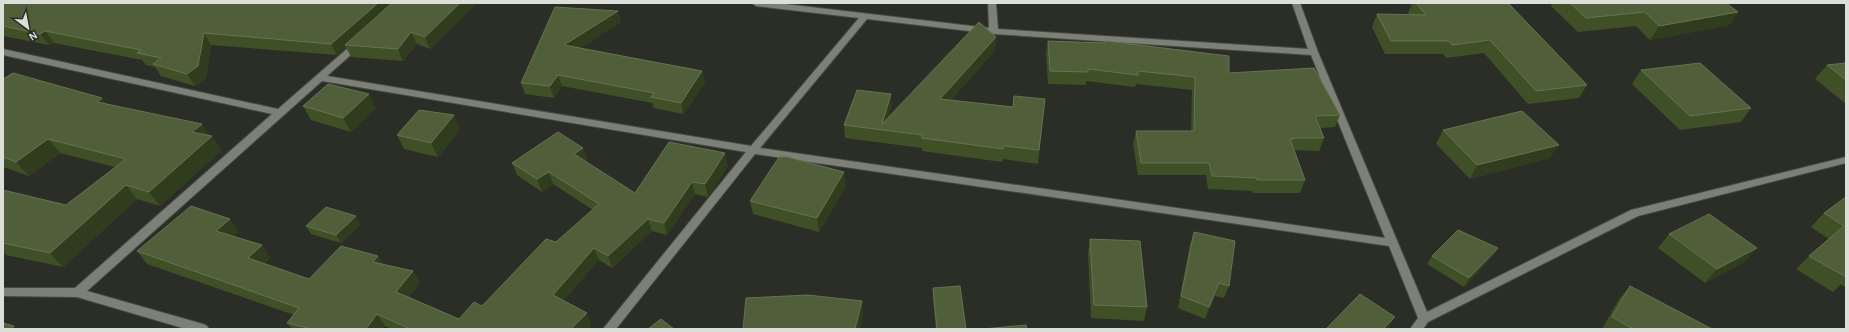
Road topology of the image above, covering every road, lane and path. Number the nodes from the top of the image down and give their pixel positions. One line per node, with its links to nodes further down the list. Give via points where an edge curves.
1 (756, 3): 4 (street)
2 (992, 3): 5 (street)
3 (1296, 3): 8 (street)
4 (864, 17): 5 (street); 11 (street)
5 (994, 31): 8 (street)
6 (364, 38): 9 (street)
7 (3, 52): 10 (street)
8 (1314, 52): 13 (street)
9 (320, 78): 10 (street); 11 (street)
10 (280, 113): 15 (street)
11 (753, 150): 13 (street); 18 (street)
12 (1846, 160): 16 (street, via 1635,213)
13 (1394, 244): 16 (street)
14 (3, 292): 15 (street)
15 (77, 293): 17 (street)
16 (1424, 319): 19 (street)
17 (203, 329)
18 (609, 329)
19 (1416, 329)

